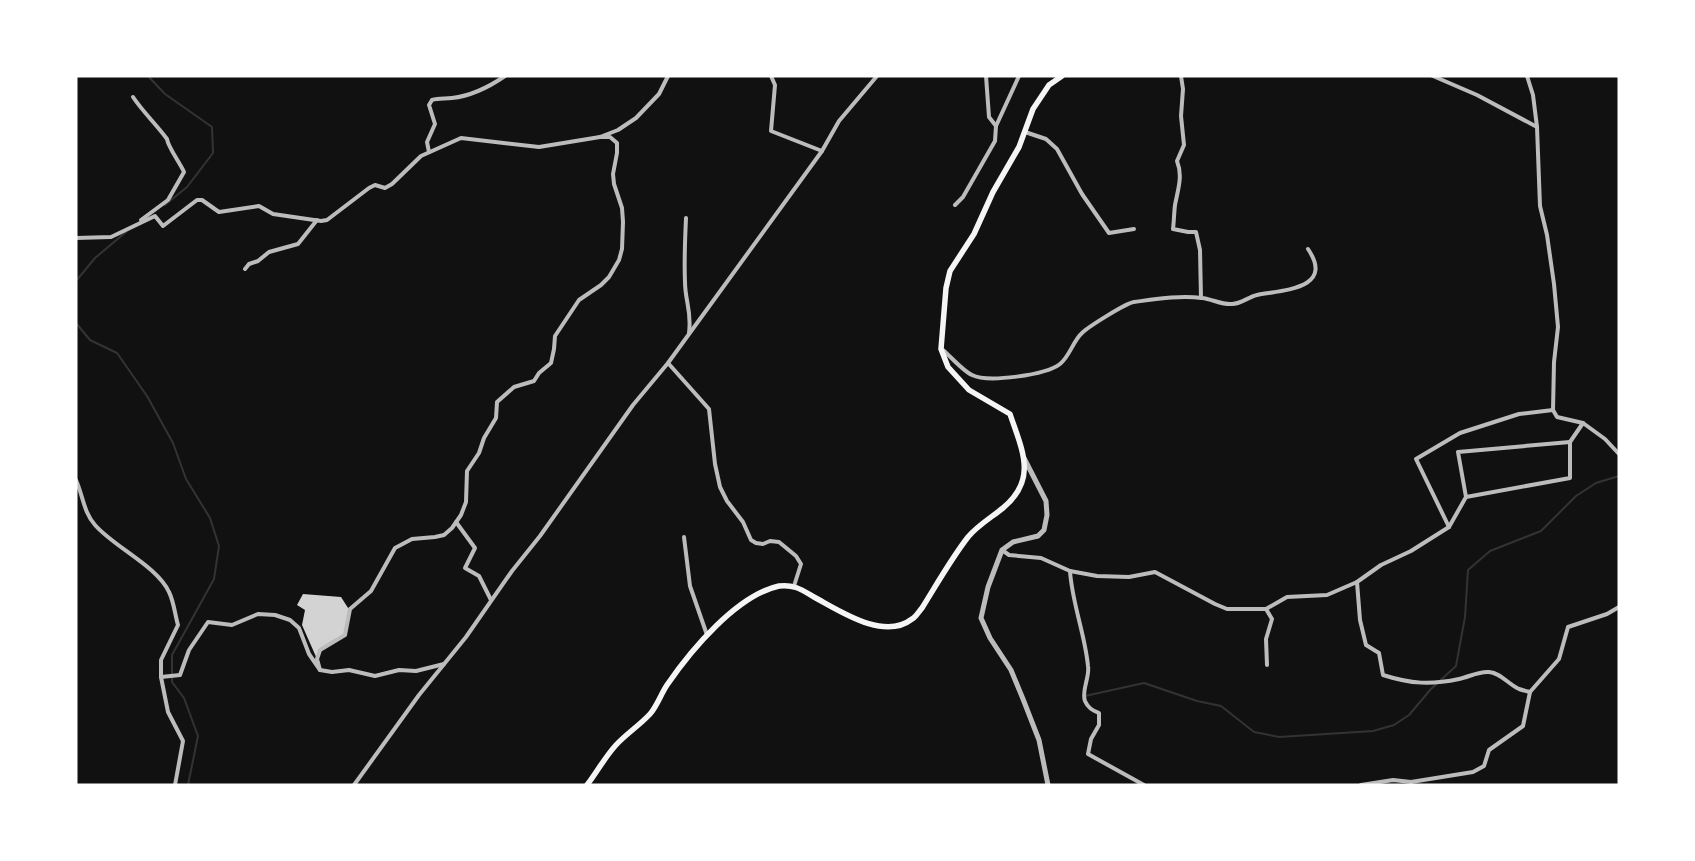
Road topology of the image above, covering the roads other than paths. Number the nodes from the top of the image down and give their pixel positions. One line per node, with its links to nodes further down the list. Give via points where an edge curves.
1 (505, 76): 17 (street, via 473,93 432,100 429,105 435,124 427,142)
2 (668, 76): 15 (street, via 659,94 636,118)
3 (771, 76): 16 (street, via 775,85 771,130)
4 (877, 76): 16 (street, via 839,121)
5 (986, 76): 12 (street, via 989,117)
6 (1019, 76): 12 (street)
7 (1062, 76): 14 (main road, via 1049,85 1033,109)
8 (1182, 76): 26 (street, via 1184,145 1177,161 1181,178 1173,229 1196,232 1200,250)
9 (1433, 76): 13 (street)
10 (1527, 76): 13 (street)
11 (133, 97): 21 (street, via 167,139 184,172 168,200)
12 (996, 126): 18 (street, via 995,141 963,197)
13 (1537, 127): 30 (street, via 1540,206 1547,235 1558,327)
14 (1025, 132): 22 (street, via 1046,139 1057,149 1109,233); 28 (main road, via 974,234 950,271)
15 (600, 138): 17 (street, via 539,147 461,138); 37 (street, via 610,137 617,143 613,174 623,222 619,260 601,285 579,300 555,336 551,363 539,372 534,381 514,387 497,402 496,418 467,471 466,502)
16 (822, 150): 27 (street)
17 (429, 152): 20 (street, via 392,184 385,188 375,185 327,220)
18 (955, 205)
19 (686, 218): 27 (street, via 684,262 690,308)
20 (317, 220): 21 (street, via 273,214 259,206 219,212 197,200 163,226 155,216); 25 (street, via 298,244 270,252)
21 (129, 228): 23 (street, via 111,237)
22 (1134, 230)
23 (76, 238)
24 (1308, 249): 26 (street, via 1316,271 1306,284 1252,296 1234,304)
25 (245, 269)
26 (1201, 298): 28 (street, via 1129,302 1082,333 1060,364 1032,375 1002,379 972,376)
27 (688, 335): 29 (street)
28 (941, 349): 34 (main road, via 948,368 960,382 1010,414)
29 (668, 363): 43 (street, via 709,409 720,487 743,522 750,540 764,544 780,542 802,564); 44 (street, via 633,405)
30 (1553, 410): 31 (street, via 1557,417); 38 (street, via 1519,414 1460,433 1416,459)
31 (1583, 423): 32 (street); 33 (street)
32 (1570, 442): 36 (street, via 1570,478); 36 (street, via 1458,452)
33 (1619, 454)
34 (1024, 457): 40 (street, via 1046,502 1044,530 1038,536 1014,542); 43 (main road, via 1022,487 969,536 922,608 901,626 873,625)
35 (76, 480): 51 (street, via 86,512 96,526 157,576 169,592 178,625 161,660)
36 (1466, 497): 38 (street)
37 (456, 522): 44 (street, via 475,548 465,568 479,576); 50 (street, via 444,535 412,539 395,548 371,591 350,609 345,635 320,650 317,659)
38 (1449, 527): 42 (street, via 1381,565)
39 (684, 537): 47 (street, via 690,586)
40 (1002, 550): 41 (street, via 1009,555 1041,558); 56 (street, via 988,587 982,618 1023,699 1039,740)
41 (1070, 570): 46 (street, via 1096,576 1129,577 1155,572 1227,609); 57 (street, via 1089,669 1084,698 1088,708 1099,713 1099,725 1091,739 1088,754)
42 (1358, 582): 46 (street, via 1327,594 1287,597); 52 (street, via 1360,620 1366,645 1379,653 1383,674 1404,682 1429,683 1492,672)
43 (794, 586): 47 (main road, via 766,590 747,600)
44 (491, 600): 48 (street)
45 (1619, 607): 52 (street, via 1568,627 1559,659)
46 (1266, 609): 49 (street, via 1272,619 1266,639)
47 (707, 635): 55 (main road, via 671,679 651,713 616,745)
48 (444, 664): 50 (street, via 376,676 349,670); 54 (street)
49 (1266, 665)
50 (320, 670): 51 (street, via 309,654 299,628 290,620 258,614 232,625 208,622 189,650 180,675)
51 (161, 677): 53 (street, via 168,712 183,741)
52 (1530, 692): 58 (street, via 1523,726 1489,750 1484,766 1473,772 1412,782 1393,780)
53 (175, 785)
54 (354, 785)
55 (586, 785)
56 (1048, 785)
57 (1144, 785)
58 (1361, 785)

